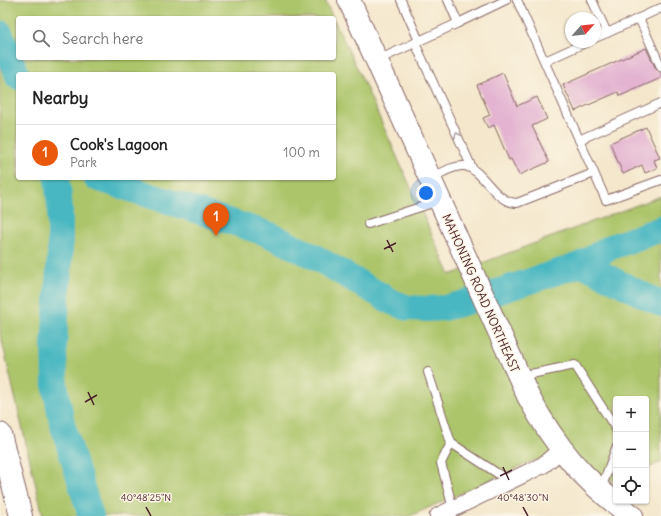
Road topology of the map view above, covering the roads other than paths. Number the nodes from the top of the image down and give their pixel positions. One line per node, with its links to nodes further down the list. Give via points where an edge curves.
1 (348, 0): 14 (main road, MAHONING ROAD NORTHEAST)
2 (401, 0): 12 (lane)
3 (448, 0): 9 (lane)
4 (506, 0): 9 (lane)
5 (517, 0): 15 (lane)
6 (592, 0): 10 (lane)
7 (661, 8): 8 (lane)
8 (639, 18): 10 (lane); 16 (lane)
9 (458, 22): 12 (lane)
10 (607, 33): 11 (lane)
11 (601, 36)
12 (417, 42): 14 (lane); 19 (lane, one-way to 12)
13 (574, 48): 15 (lane)
14 (377, 61): 21 (main road, MAHONING ROAD NORTHEAST)
15 (545, 62): 18 (lane)
16 (661, 67)
17 (661, 103): 18 (lane)
18 (579, 140): 20 (lane)
19 (473, 170): 20 (lane, via 503,199 512,203 522,202); 21 (lane, via 464,166 457,167)
20 (594, 173): 22 (lane, via 606,200)
21 (431, 179): 23 (main road, MAHONING ROAD NORTHEAST)
22 (661, 180)
23 (440, 201): 24 (lane); 26 (main road, MAHONING ROAD NORTHEAST)
24 (368, 224)
25 (428, 372): 29 (lane)
26 (518, 377): 27 (lane, via 575,365); 30 (main road, MAHONING ROAD NORTHEAST, via 538,415)
27 (613, 424)
28 (0, 434): 36 (main road)
29 (450, 443): 32 (lane); 34 (lane, via 441,463)
30 (561, 450): 32 (street, via 542,465); 33 (main road, MAHONING ROAD NORTHEAST)
31 (613, 456): 33 (lane)
32 (509, 481): 34 (street)
33 (600, 491): 35 (main road, MAHONING ROAD NORTHEAST)
34 (453, 509): 37 (street)
35 (625, 514)
36 (21, 516)
37 (438, 516)

